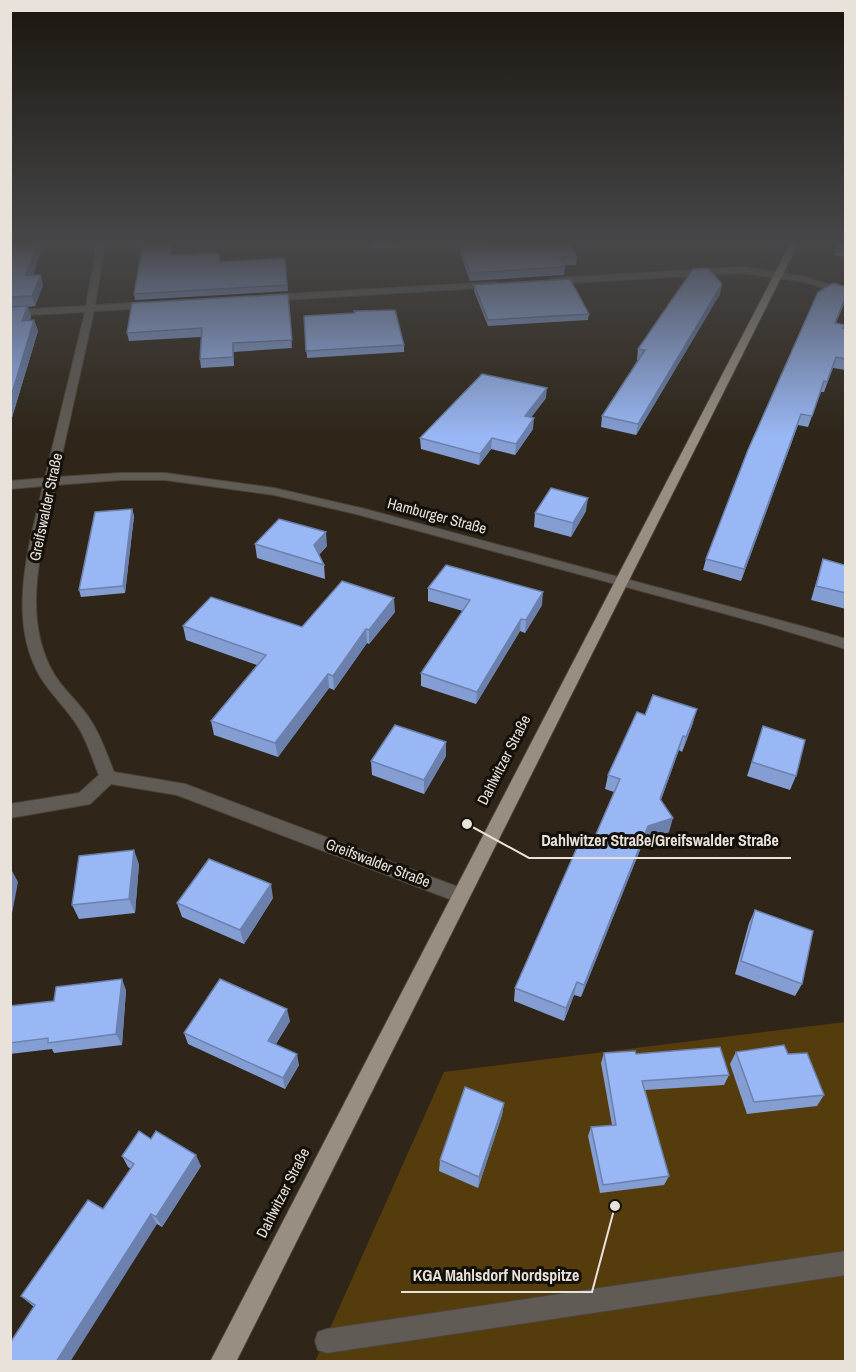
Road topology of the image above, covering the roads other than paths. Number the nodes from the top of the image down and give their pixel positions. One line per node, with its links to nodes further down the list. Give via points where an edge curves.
1 (104, 308): 3 (street)
2 (760, 308): 7 (main road, Dahlwitzer Straße)
3 (91, 309): 4 (street); 5 (street, Greifswalder Straße)
4 (10, 313)
5 (51, 482): 6 (street, Hamburger Straße); 7 (street, Hamburger Straße, via 186,477 263,490); 9 (street, Greifswalder Straße, via 35,548 29,608 34,640 47,675 85,724)
6 (10, 485)
7 (619, 583): 8 (street, Hamburger Straße); 11 (main road, Dahlwitzer Straße)
8 (846, 644)
9 (108, 777): 10 (street, via 84,798); 11 (street, Greifswalder Straße, via 179,789)
10 (10, 812)
11 (460, 895): 14 (main road, Dahlwitzer Straße)
12 (846, 1263): 13 (street)
13 (327, 1341)
14 (222, 1362)

